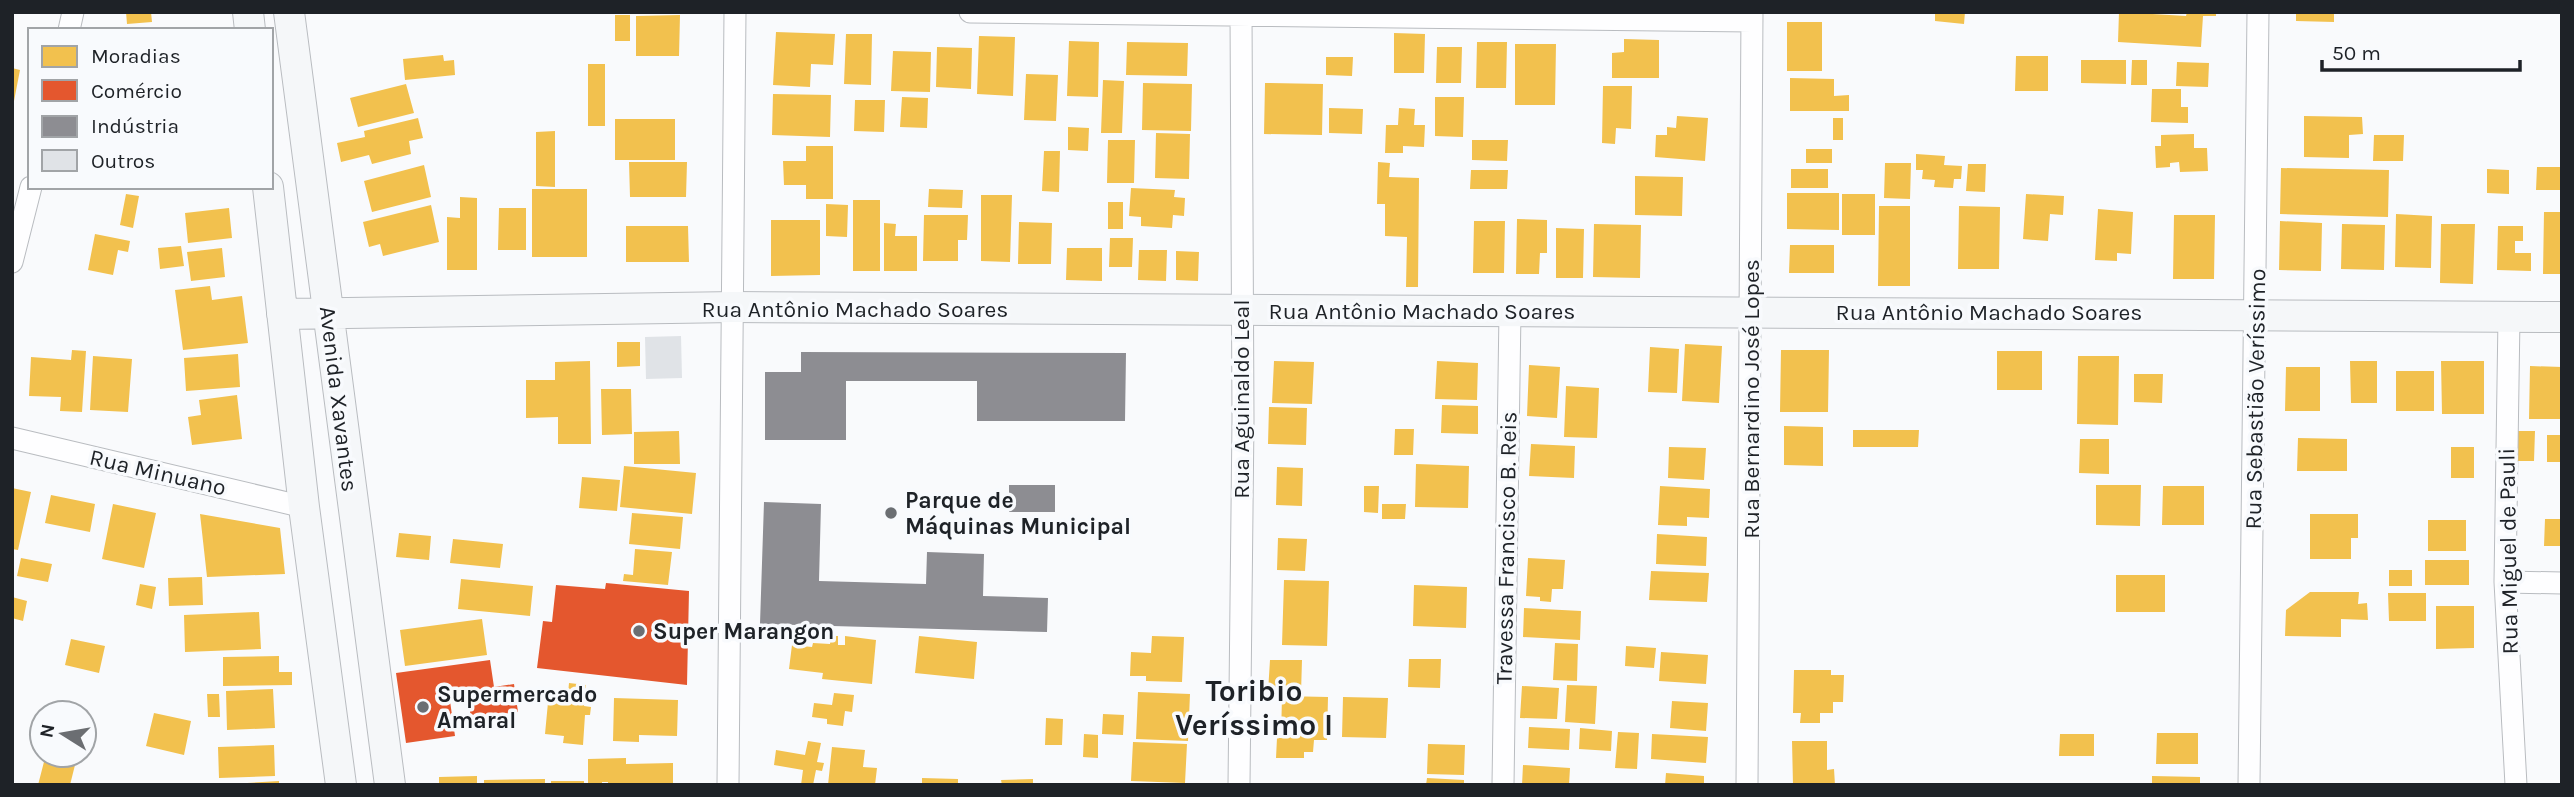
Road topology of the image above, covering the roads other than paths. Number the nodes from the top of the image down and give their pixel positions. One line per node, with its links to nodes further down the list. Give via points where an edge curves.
1 (289, 12): 13 (street, Avenida Xavantes)
2 (735, 12): 10 (street)
3 (970, 12): 5 (street)
4 (2258, 12): 16 (street, Rua Sebastião Veríssimo)
5 (1241, 14): 6 (street); 14 (street, Rua Aguinaldo Leal)
6 (1752, 17): 12 (street, Rua Bernardino José Lopes)
7 (30, 189): 9 (street)
8 (268, 189): 15 (street, Avenida Xavantes)
9 (12, 262)
10 (735, 307): 13 (street, Rua Antônio Machado Soares); 14 (street, Rua Antônio Machado Soares); 25 (street)
11 (1510, 311): 12 (street, Rua Antônio Machado Soares); 14 (street, Rua Antônio Machado Soares); 27 (street, Travessa Francisco B. Reis)
12 (1752, 311): 16 (street, Rua Antônio Machado Soares); 28 (street, Rua Bernardino José Lopes)
13 (328, 312): 15 (street, Rua Antônio Machado Soares); 24 (street, Avenida Xavantes)
14 (1241, 312): 26 (street, Rua Aguinaldo Leal)
15 (282, 314): 20 (street, Avenida Xavantes)
16 (2256, 314): 17 (street, Rua Antônio Machado Soares); 29 (street, Rua Sebastião Veríssimo)
17 (2509, 317): 18 (street, Rua Antônio Machado Soares); 21 (street, Rua Miguel de Pauli)
18 (2562, 317)
19 (12, 438): 20 (street, Rua Minuano)
20 (304, 507): 23 (street, Avenida Xavantes)
21 (2505, 582): 22 (street); 30 (street, Rua Miguel de Pauli)
22 (2562, 583)
23 (341, 785)
24 (390, 785)
25 (728, 785)
26 (1239, 785)
27 (1503, 785)
28 (1747, 785)
29 (2249, 785)
30 (2516, 785)

